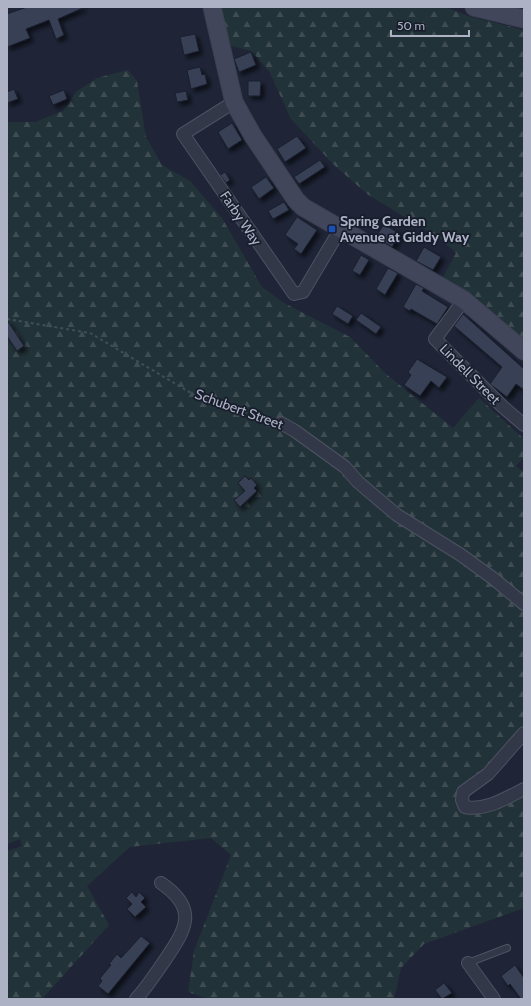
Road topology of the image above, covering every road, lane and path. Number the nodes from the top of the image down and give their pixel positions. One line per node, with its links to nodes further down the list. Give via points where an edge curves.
1 (212, 7): 4 (street)
2 (474, 7): 3 (street)
3 (524, 19)
4 (234, 102): 5 (street, via 253,136 296,200 303,207); 5 (street, Farby Way, via 183,134 294,294 303,292)
5 (341, 228): 6 (street)
6 (464, 300): 8 (street); 10 (street, Lindell Street, via 435,338 502,406)
7 (7, 319): 9 (path, Schubert Street, via 90,333 196,396)
8 (524, 351)
9 (281, 423): 11 (street, Schubert Street, via 345,467 358,482 397,515 461,555)
10 (524, 424)
11 (524, 604)
12 (524, 733): 13 (street, via 488,774 463,792 462,800 465,807 473,809 497,803)
13 (524, 789)
14 (162, 883): 17 (street, via 181,902 186,925 147,987)
15 (507, 948): 16 (lane)
16 (468, 963): 18 (street)
17 (136, 999)
18 (494, 999)

